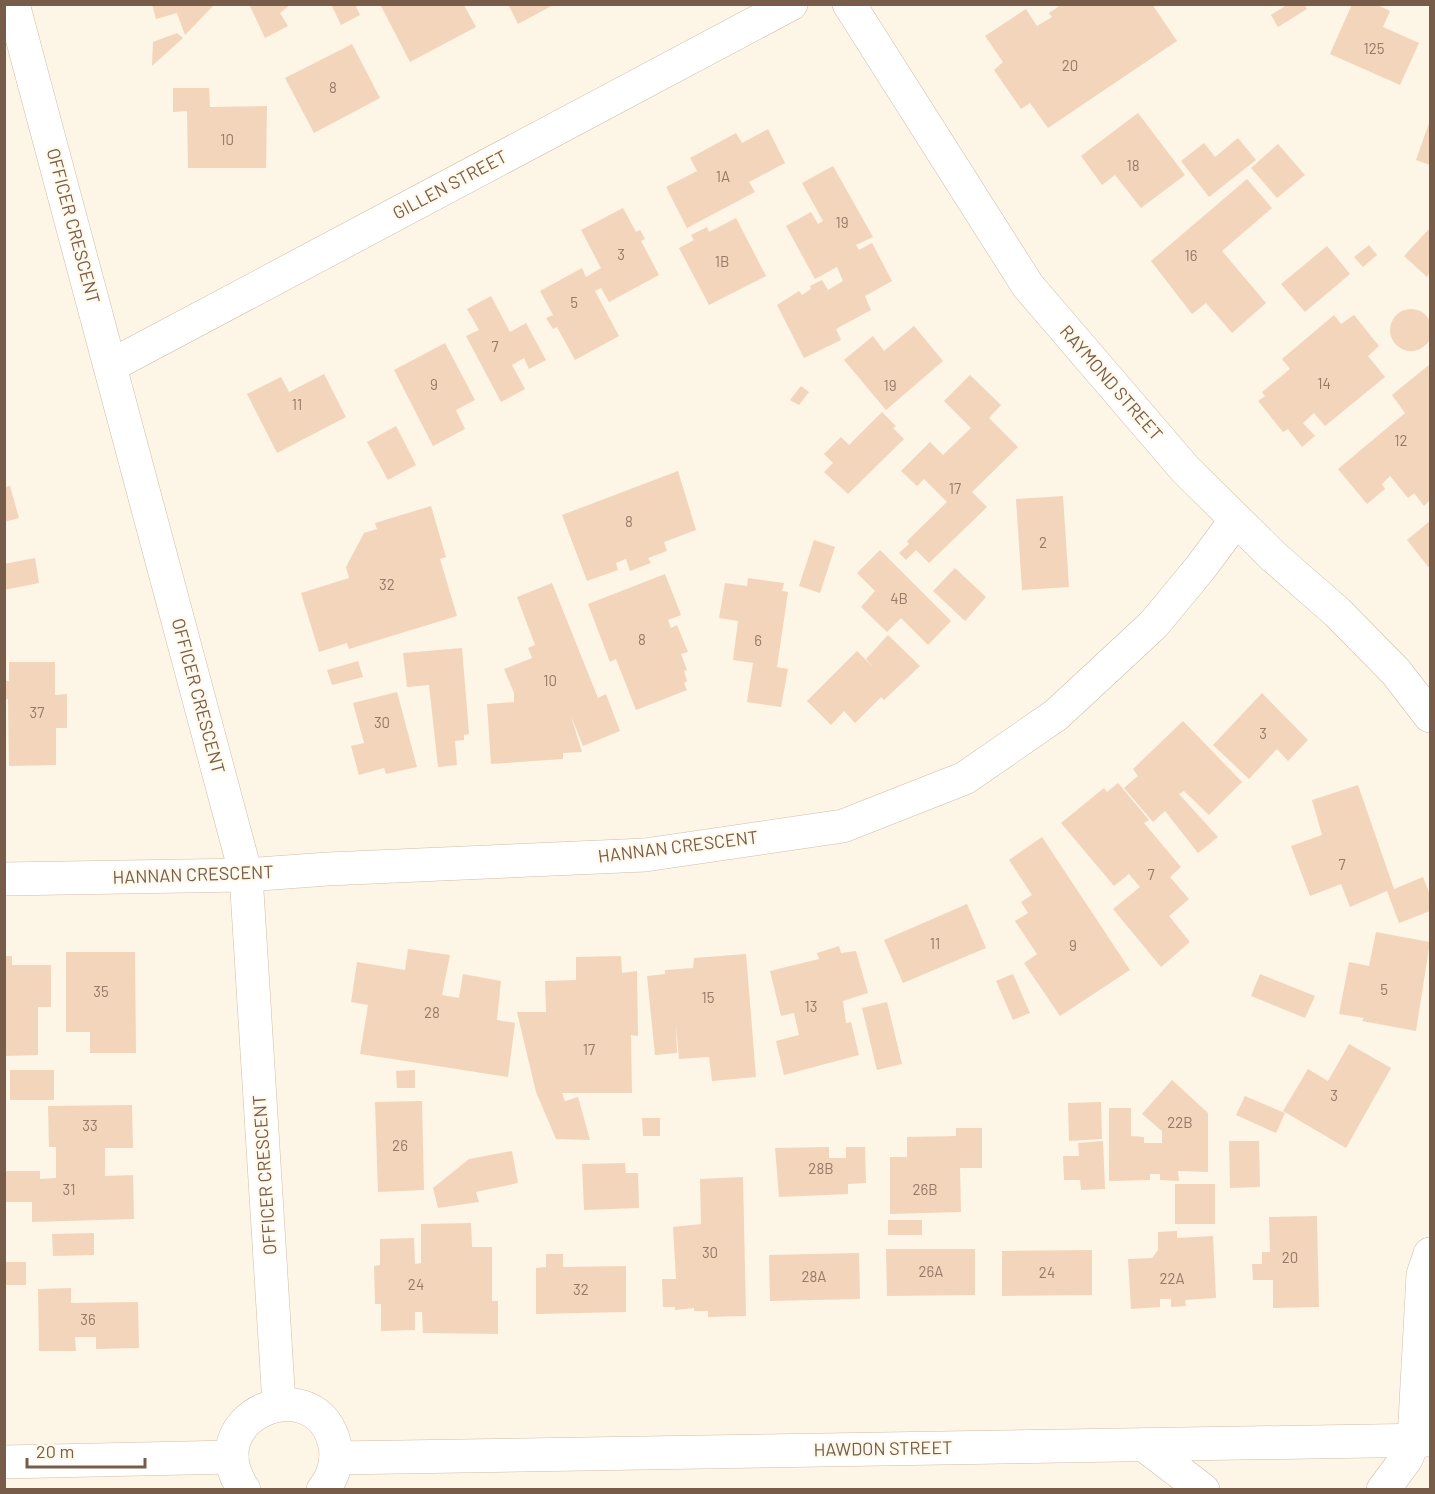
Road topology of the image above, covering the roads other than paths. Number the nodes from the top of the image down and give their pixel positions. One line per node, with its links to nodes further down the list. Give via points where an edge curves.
1 (13, 4): 4 (street, OFFICER CRESCENT)
2 (791, 4): 4 (street, GILLEN STREET)
3 (849, 4): 5 (street, RAYMOND STREET, via 1028,286 1185,469)
4 (110, 366): 7 (street, OFFICER CRESCENT)
5 (1236, 520): 6 (street, RAYMOND STREET, via 1396,672); 7 (street, HANNAN CRESCENT, via 1154,624 1056,715 965,778 843,826 645,855)
6 (1431, 716)
7 (246, 875): 8 (street, HANNAN CRESCENT); 10 (street, OFFICER CRESCENT)
8 (4, 879)
9 (1431, 1254): 11 (street, via 1423,1275)
10 (279, 1404): 13 (street, via 257,1411 245,1421 234,1442); 14 (street, via 297,1406 320,1419 330,1432)
11 (1422, 1440): 12 (street, HAWDON STREET); 19 (street)
12 (1144, 1445): 14 (street, HAWDON STREET); 18 (street)
13 (232, 1457): 15 (street); 16 (street, via 235,1475)
14 (336, 1458): 17 (street)
15 (4, 1462)
16 (244, 1490)
17 (323, 1490)
18 (1203, 1490)
19 (1383, 1490)

